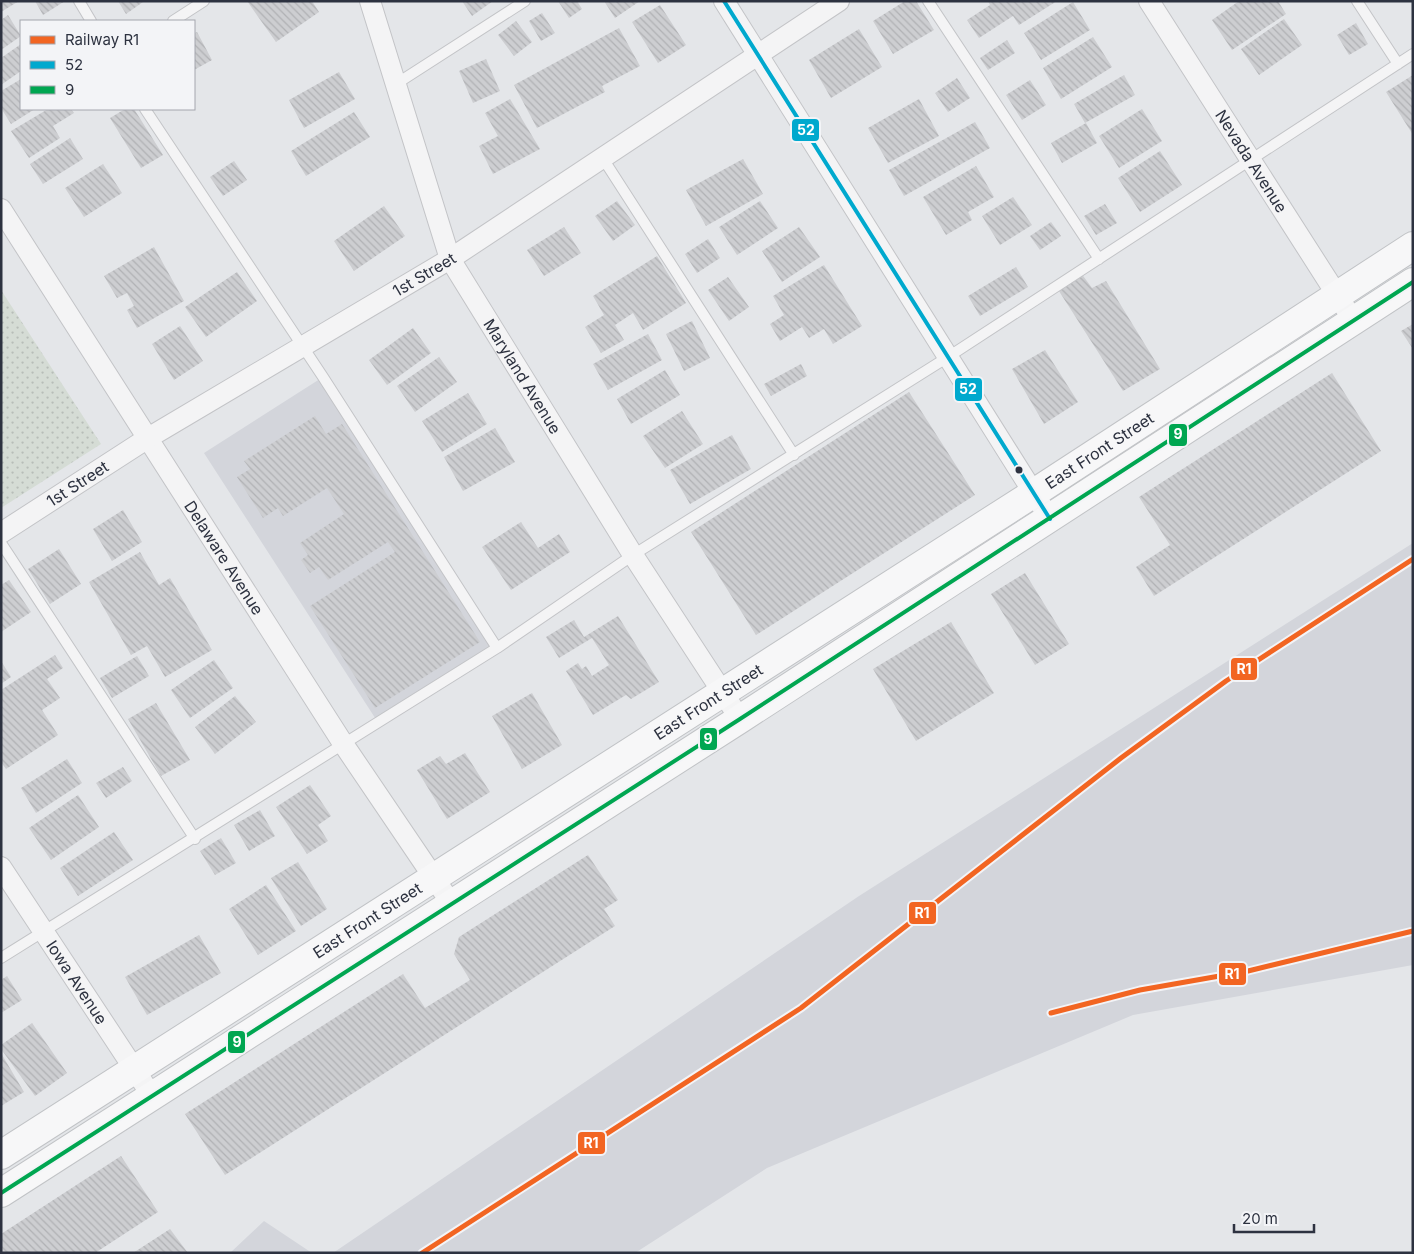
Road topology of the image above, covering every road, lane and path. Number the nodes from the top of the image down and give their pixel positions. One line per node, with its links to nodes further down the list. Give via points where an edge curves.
1 (79, 1): 10 (lane)
2 (204, 1): 11 (lane)
3 (370, 1): 15 (street, Maryland Avenue)
4 (525, 1): 15 (lane)
5 (724, 1): 12 (street)
6 (839, 1): 12 (street, 1st Street)
7 (928, 1): 22 (lane)
8 (1149, 1): 18 (street, Nevada Avenue)
9 (1357, 1): 14 (lane)
10 (90, 20)
11 (175, 20)
12 (758, 53): 17 (street, 1st Street); 27 (street)
13 (1413, 54): 14 (lane)
14 (1398, 64): 18 (lane)
15 (396, 84): 21 (street, Maryland Avenue)
16 (146, 110): 26 (lane)
17 (602, 157): 21 (street, 1st Street); 29 (lane)
18 (1252, 161): 22 (lane); 24 (street, Nevada Avenue)
19 (1, 208): 28 (street, Delaware Avenue)
20 (1413, 246): 24 (main road, East Front Street)
21 (450, 259): 26 (street, 1st Street); 34 (street, Maryland Avenue)
22 (1099, 259): 27 (lane)
23 (1413, 282): 25 (main road, East Front Street)
24 (1336, 294): 25 (street, Nevada Avenue); 30 (main road, East Front Street)
25 (1354, 320): 31 (main road, East Front Street)
26 (301, 347): 28 (street, 1st Street); 35 (lane)
27 (948, 357): 29 (lane); 30 (street)
28 (148, 438): 32 (street, 1st Street); 38 (street, Delaware Avenue)
29 (794, 455): 34 (lane)
30 (1034, 493): 31 (street); 36 (main road, East Front Street)
31 (1050, 519): 37 (main road, East Front Street)
32 (1, 533)
33 (1, 543): 39 (lane)
34 (633, 555): 35 (lane); 36 (street, Maryland Avenue)
35 (497, 648): 38 (lane)
36 (722, 691): 37 (street, Maryland Avenue); 41 (main road, East Front Street)
37 (740, 719): 42 (main road, East Front Street)
38 (344, 746): 39 (lane); 41 (street, Delaware Avenue)
39 (195, 839): 43 (lane)
40 (1, 868): 43 (street, Iowa Avenue)
41 (433, 876): 42 (street, Delaware Avenue); 45 (main road, East Front Street)
42 (451, 903): 46 (main road, East Front Street)
43 (43, 931): 44 (lane); 45 (street, Iowa Avenue)
44 (1, 958)
45 (134, 1069): 46 (street, Iowa Avenue); 47 (main road, East Front Street)
46 (152, 1096): 48 (main road, East Front Street)
47 (1, 1155)
48 (1, 1193)

